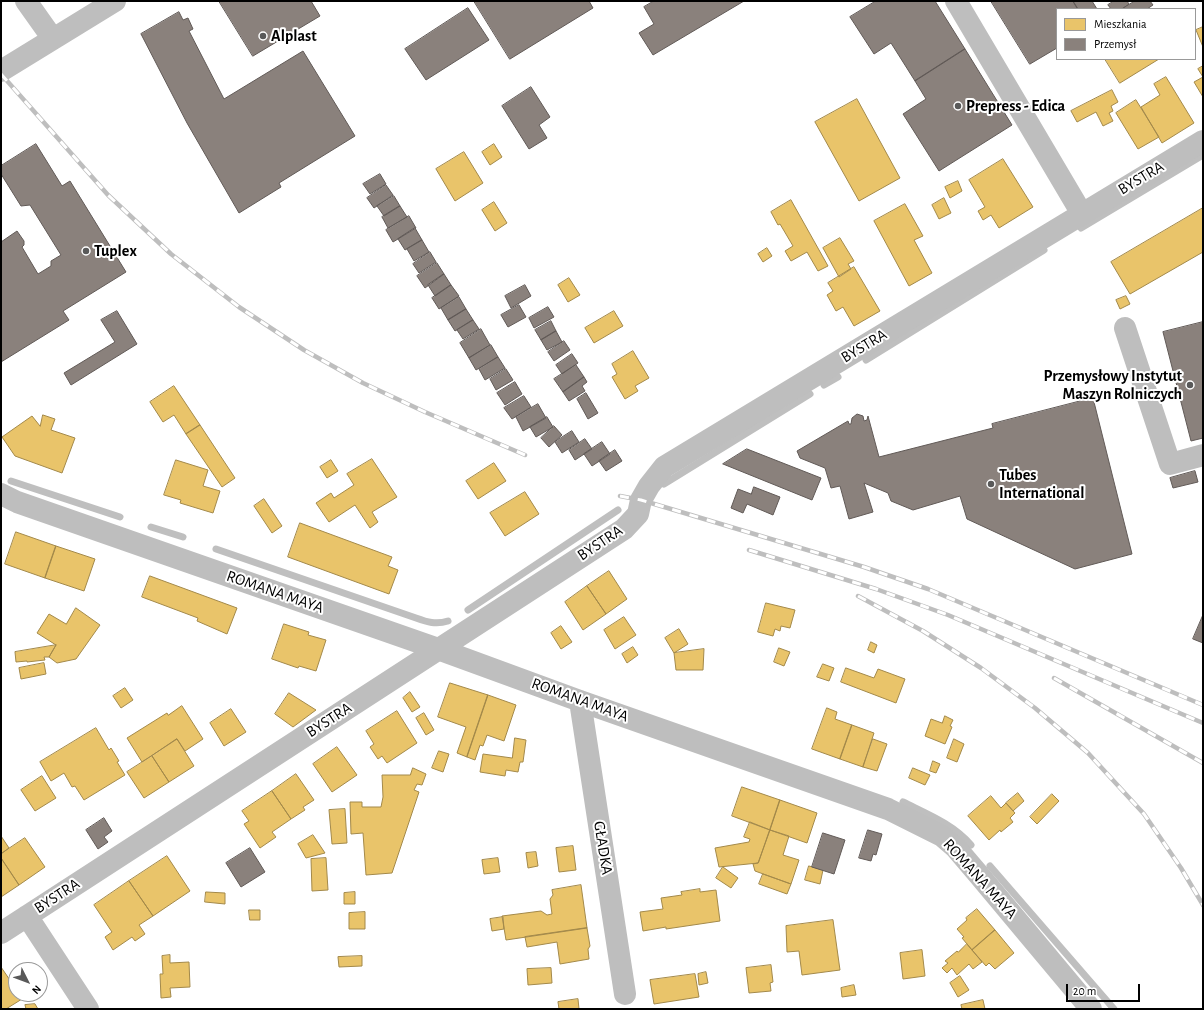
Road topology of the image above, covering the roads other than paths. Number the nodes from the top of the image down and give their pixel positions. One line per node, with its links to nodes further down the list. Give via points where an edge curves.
1 (26, 1): 4 (street)
2 (115, 1): 4 (street)
3 (956, 1): 7 (street)
4 (53, 39): 5 (street)
5 (1, 71)
6 (1203, 141): 7 (street, BYSTRA)
7 (1082, 214): 11 (street, BYSTRA, via 664,467 641,500 638,514 624,529)
8 (1125, 328): 9 (street, via 1170,464)
9 (1203, 455)
10 (1, 494): 11 (street, ROMANA MAYA, via 17,502)
11 (438, 649): 12 (street, ROMANA MAYA); 13 (street, BYSTRA)
12 (580, 701): 15 (street, GŁADKA); 17 (street, ROMANA MAYA, via 888,809 942,836 956,848)
13 (27, 916): 14 (street, BYSTRA); 16 (street, BYSTRA)
14 (1, 933)
15 (625, 994)
16 (88, 1009)
17 (1092, 1009)

